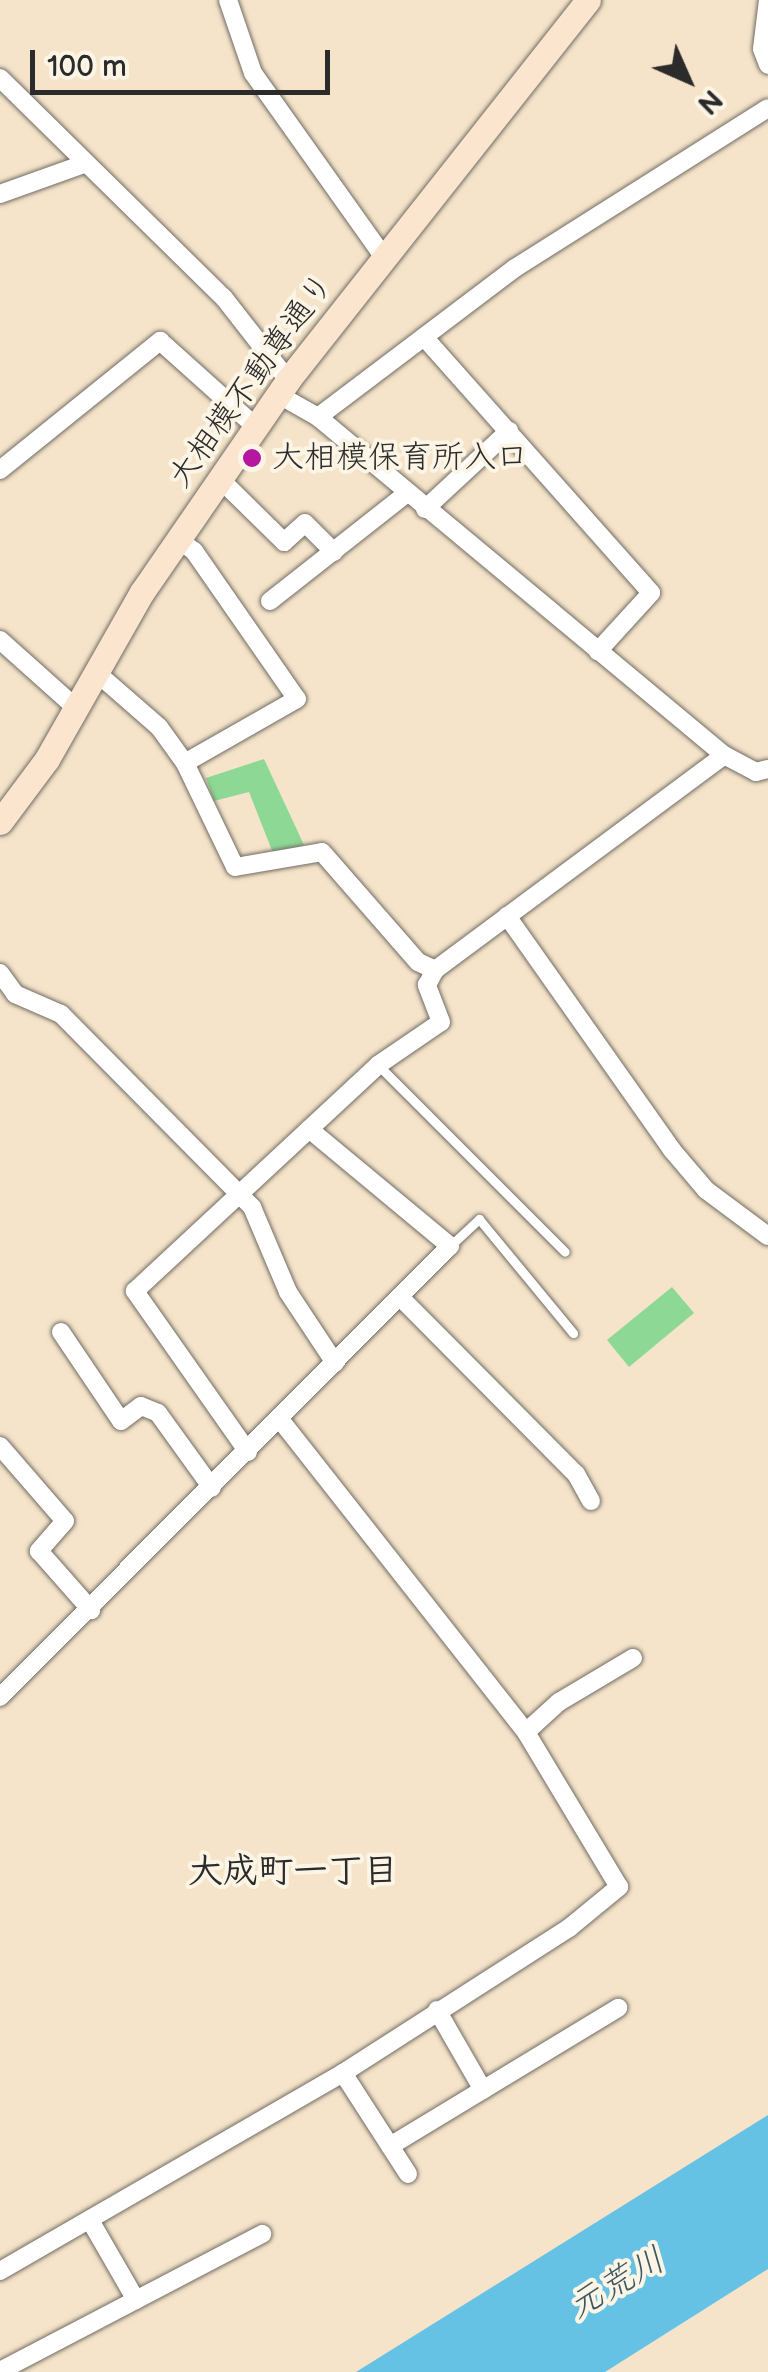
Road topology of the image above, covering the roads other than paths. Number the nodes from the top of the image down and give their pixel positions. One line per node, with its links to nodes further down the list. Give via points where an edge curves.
1 (228, 0): 9 (street, via 253,73)
2 (588, 0): 9 (street, 大相模不動尊通り)
3 (768, 0): 4 (street, via 762,49)
4 (768, 66)
5 (0, 78): 7 (street)
6 (768, 108): 10 (street, via 515,268)
7 (84, 164): 8 (street); 11 (street, via 224,298)
8 (0, 194)
9 (384, 257): 11 (street, 大相模不動尊通り)
10 (424, 337): 12 (street); 14 (street)
11 (283, 388): 12 (street); 13 (street, 大相模不動尊通り)
12 (318, 417): 17 (street)
13 (257, 428): 15 (street, via 160,341); 16 (street, 大相模不動尊通り)
14 (509, 431): 18 (street); 23 (street, via 651,593)
15 (0, 470)
16 (220, 479): 19 (street, 大相模不動尊通り); 20 (street, via 284,542 305,524)
17 (406, 494): 18 (street); 20 (street)
18 (425, 509): 23 (street)
19 (177, 539): 24 (street, 大相模不動尊通り); 27 (street, via 194,551 296,699)
20 (334, 552): 21 (street)
21 (270, 601)
22 (0, 640): 25 (street)
23 (598, 651): 26 (street)
24 (97, 673): 25 (street, 大相模不動尊通り); 27 (street, via 158,727)
25 (76, 708): 29 (street, 大相模不動尊通り)
26 (724, 755): 28 (street, via 756,772); 30 (street)
27 (185, 763): 31 (street, via 234,867 322,852 418,962)
28 (768, 769)
29 (0, 822)
30 (507, 916): 31 (street); 36 (street, via 672,1150 706,1190)
31 (435, 970): 33 (street, via 427,985 441,1022)
32 (0, 974): 35 (street, via 15,994 61,1014)
33 (378, 1066): 34 (street); 38 (lane)
34 (309, 1129): 35 (street); 37 (street)
35 (240, 1195): 42 (street, via 288,1292); 45 (street, via 136,1292)
36 (768, 1236)
37 (450, 1246): 39 (street); 41 (lane, via 479,1220)
38 (565, 1252)
39 (400, 1297): 42 (street); 47 (street, via 576,1474)
40 (61, 1332): 46 (street, via 121,1421 141,1406 158,1413)
41 (573, 1333)
42 (335, 1363): 43 (street)
43 (281, 1420): 45 (street); 51 (street)
44 (0, 1446): 48 (street, via 65,1521 39,1551)
45 (248, 1452): 46 (street)
46 (212, 1488): 48 (street)
47 (591, 1501)
48 (91, 1610): 50 (street)
49 (633, 1658): 51 (street, via 559,1702)
50 (4, 1685)
51 (526, 1732): 53 (street, via 619,1887 569,1928)
52 (618, 2008): 55 (street)
53 (436, 2010): 54 (street); 55 (street)
54 (343, 2072): 56 (street); 58 (street)
55 (483, 2090): 56 (street)
56 (390, 2146): 57 (street)
57 (408, 2174)
58 (92, 2222): 60 (street); 61 (street)
59 (262, 2234): 61 (street)
60 (0, 2270)
61 (136, 2300): 62 (street)
62 (0, 2371)

